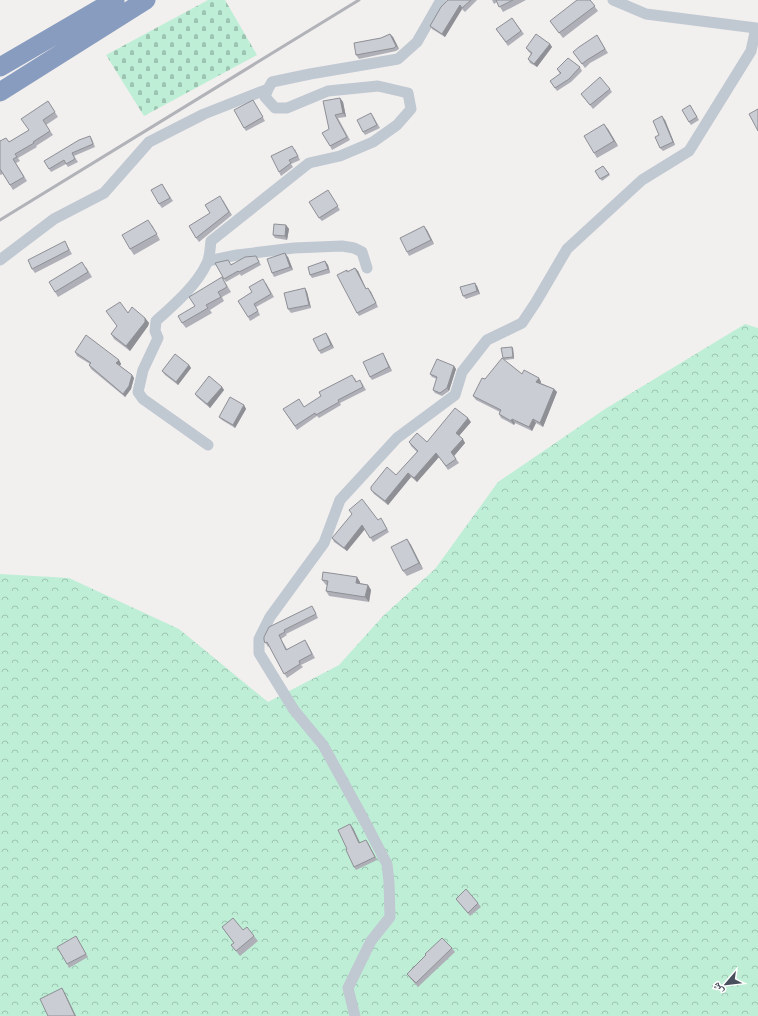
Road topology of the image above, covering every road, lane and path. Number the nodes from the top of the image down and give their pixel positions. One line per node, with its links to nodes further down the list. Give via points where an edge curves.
1 (115, 0): 5 (highway)
2 (146, 0): 7 (highway)
3 (441, 0): 6 (street, via 417,42 398,59 272,82)
4 (613, 0): 12 (street, via 646,14 756,28 751,51 690,152 642,180 568,249 522,323 488,340 462,372 455,395 397,438 340,500 324,543 270,617 259,639 259,653 294,710 323,745 387,864 390,917 371,941 348,988)
5 (0, 66)
6 (268, 89): 8 (street, via 204,114 149,142 104,193 54,219); 9 (street, via 265,97 275,108 287,108 328,91 378,86 408,93 411,108 397,126 373,142 340,156 309,163 211,241)
7 (0, 92)
8 (0, 260)
9 (208, 261): 10 (street, via 238,254 342,246 362,252); 11 (street, via 202,273 180,300 156,321 155,331 158,338 143,370 138,392 143,400)
10 (367, 268)
11 (208, 445)
12 (355, 1016)

